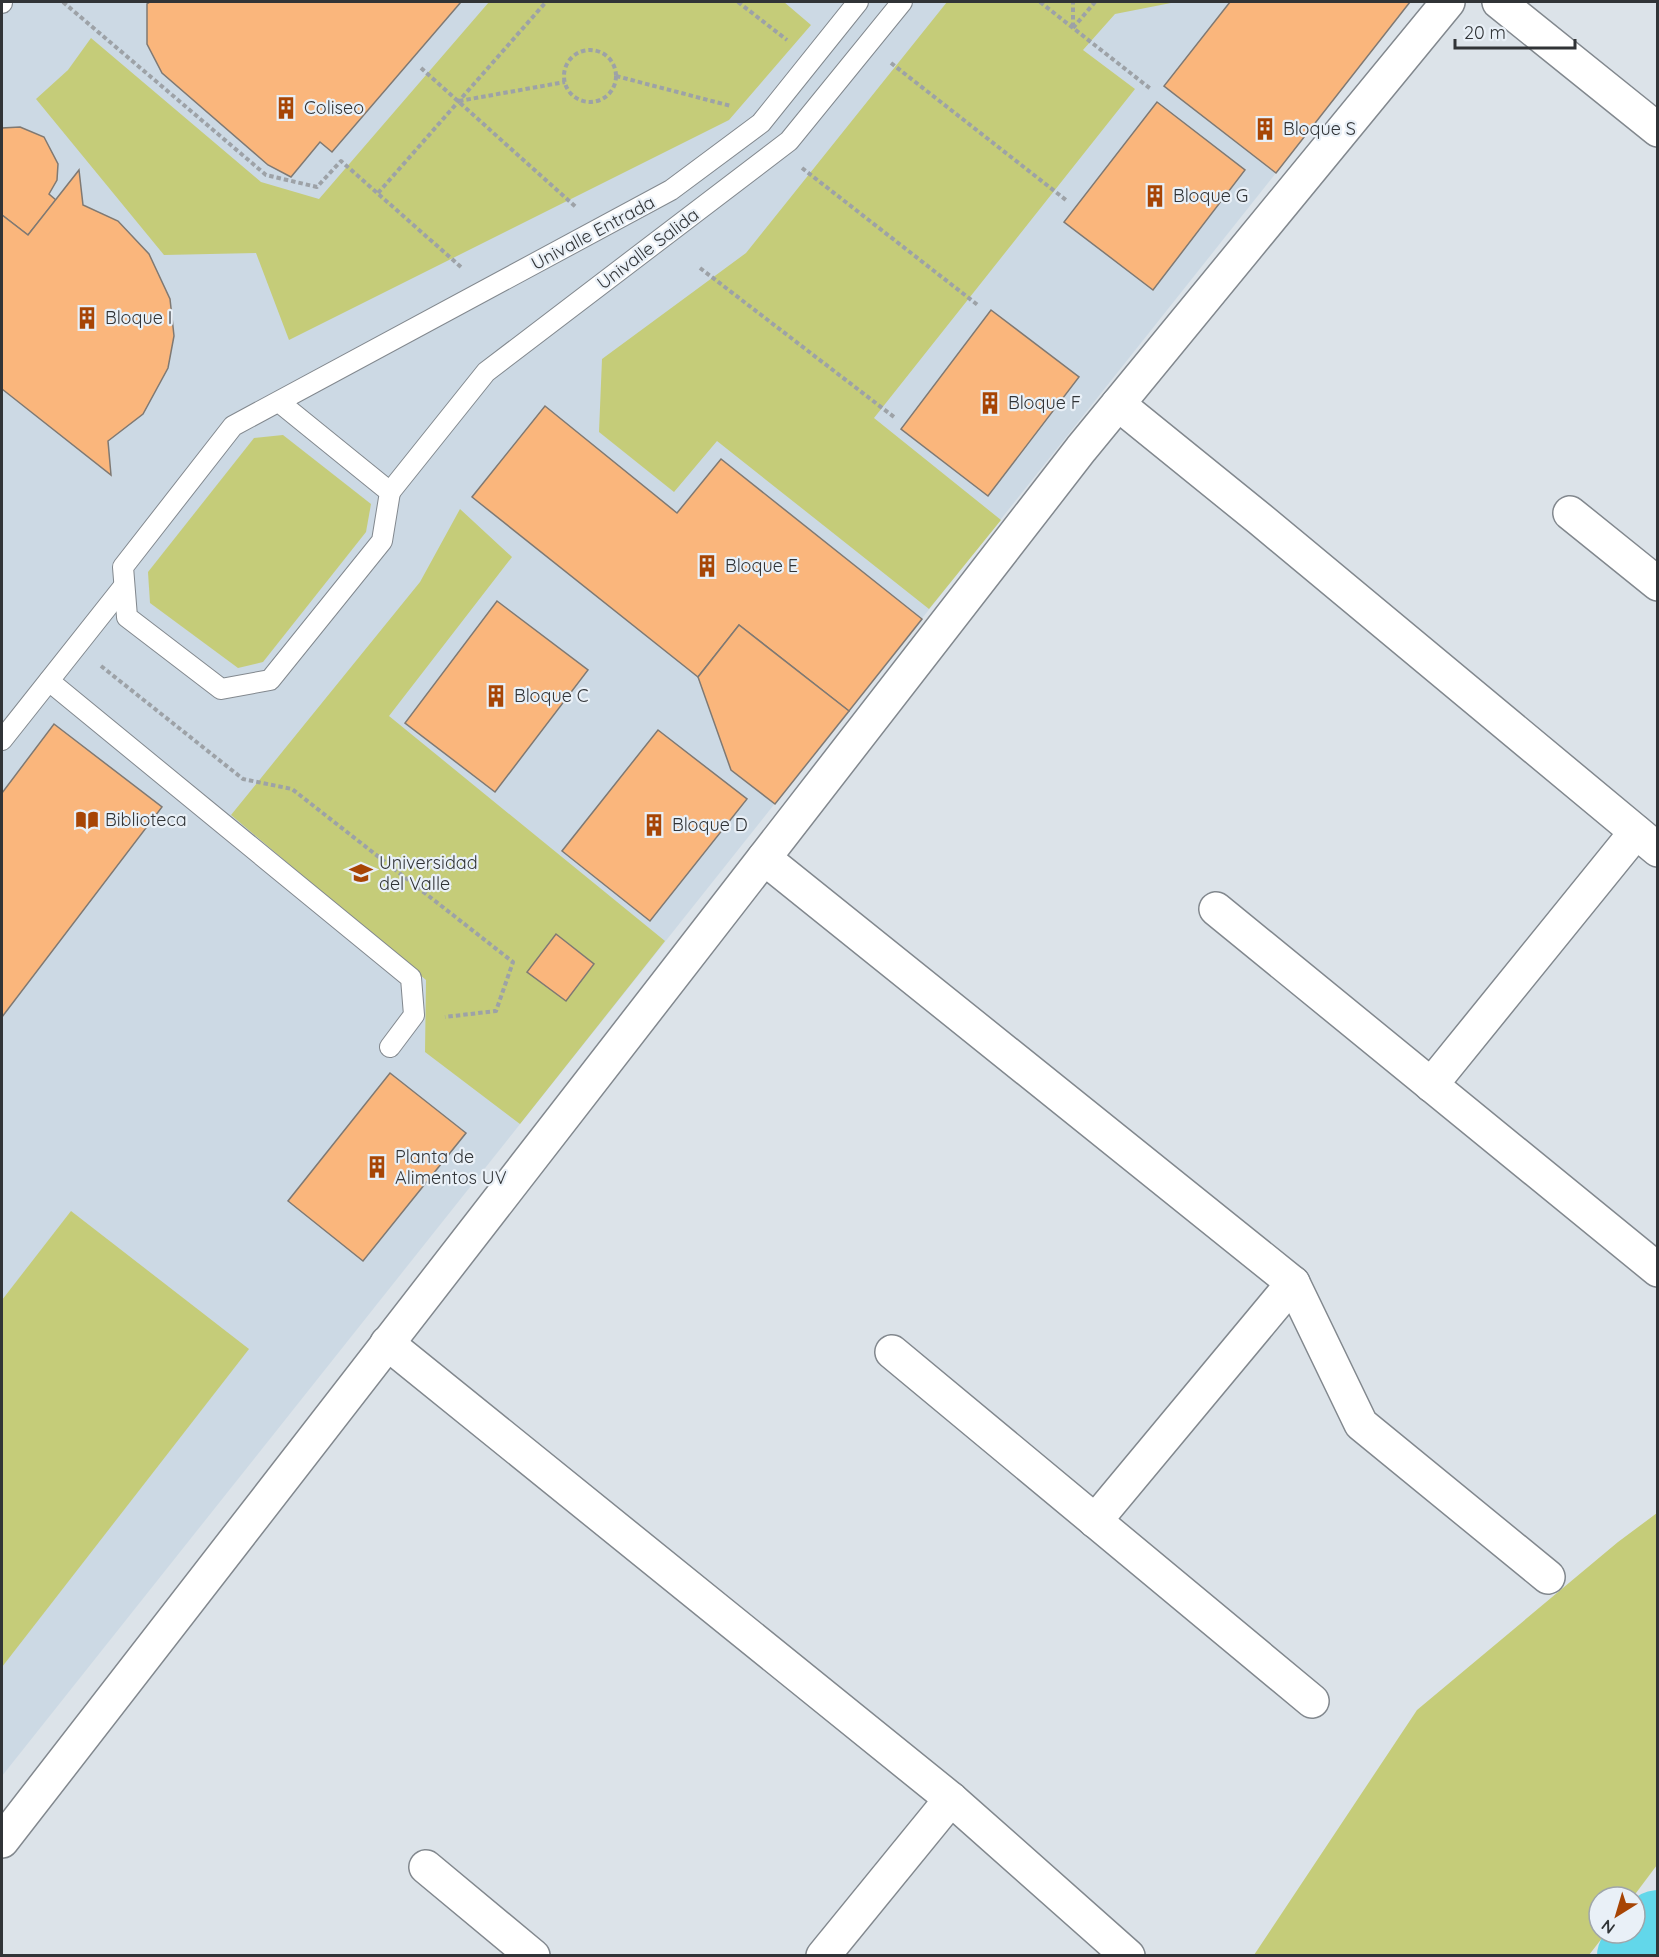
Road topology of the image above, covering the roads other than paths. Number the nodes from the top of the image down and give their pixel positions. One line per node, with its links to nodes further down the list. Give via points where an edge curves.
1 (858, 2): 6 (lane, Univalle Entrada, via 761,123 671,190)
2 (902, 2): 8 (lane, Univalle Salida, via 789,141 486,372)
3 (1448, 2): 7 (street)
4 (1499, 2): 5 (street)
5 (1658, 130)
6 (279, 402): 8 (lane); 11 (lane, Univalle Entrada, via 233,426 123,567)
7 (1118, 404): 14 (street); 15 (street)
8 (390, 492): 11 (lane, via 382,542 270,680 221,688 127,617)
9 (1570, 513): 10 (street)
10 (1658, 584)
11 (124, 586): 12 (lane)
12 (49, 681): 13 (lane); 17 (lane, via 411,978 414,1015)
13 (2, 740)
14 (1647, 841): 18 (street)
15 (764, 858): 20 (street); 21 (street)
16 (1216, 909): 18 (street)
17 (390, 1047)
18 (1431, 1085): 19 (street)
19 (1658, 1270)
20 (1293, 1283): 23 (street); 24 (street, via 1361,1424)
21 (387, 1343): 26 (street); 27 (street)
22 (892, 1352): 23 (street)
23 (1095, 1521): 25 (street)
24 (1548, 1577)
25 (1312, 1701)
26 (951, 1799): 30 (street); 31 (street)
27 (2, 1841)
28 (426, 1867): 29 (street)
29 (533, 1956)
30 (823, 1956)
31 (1128, 1956)

